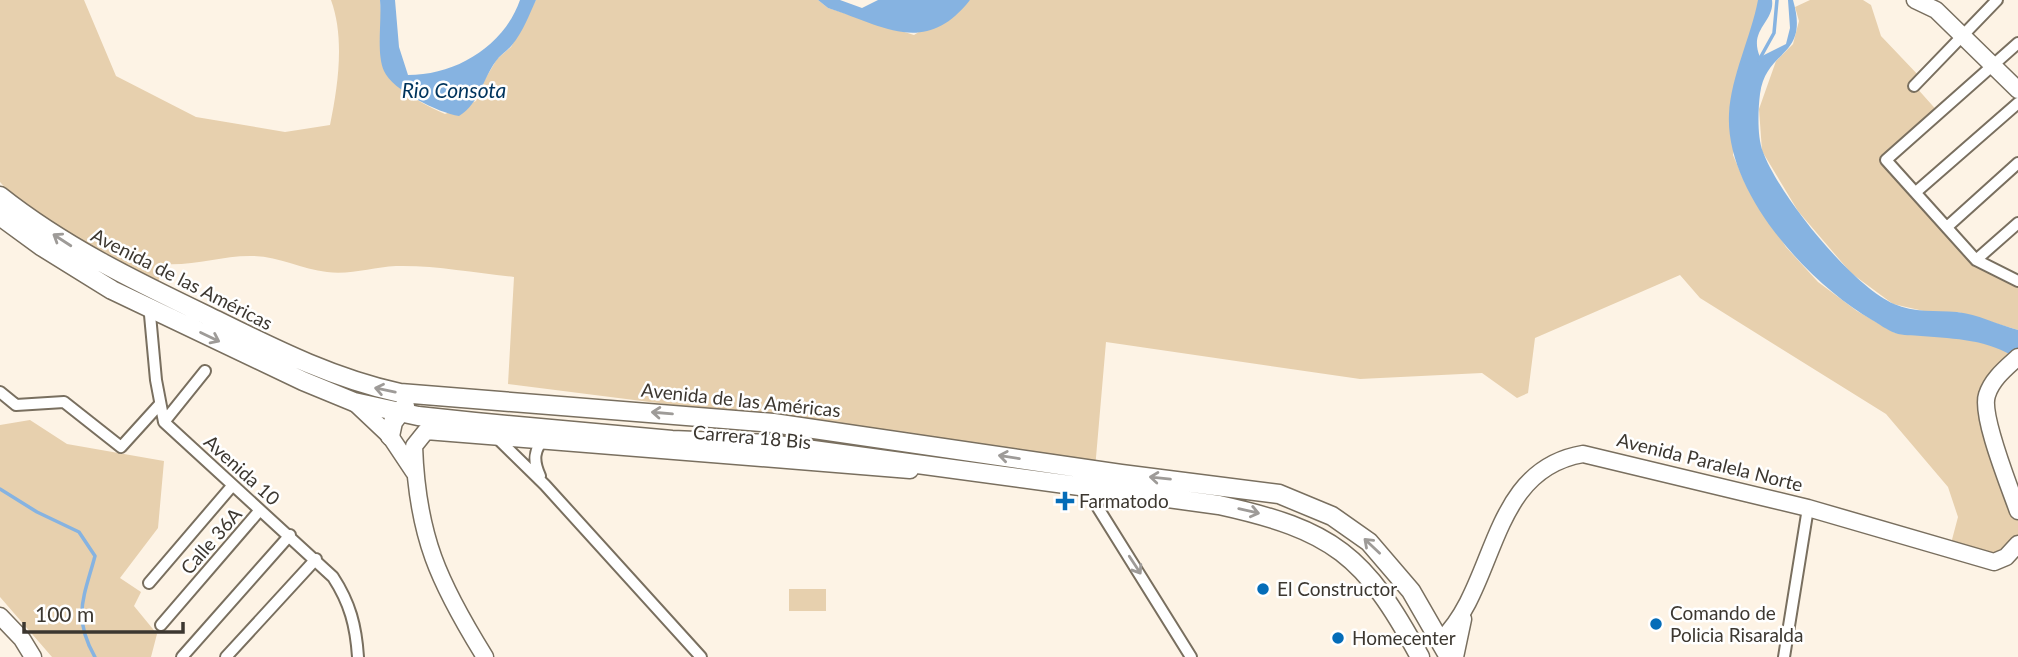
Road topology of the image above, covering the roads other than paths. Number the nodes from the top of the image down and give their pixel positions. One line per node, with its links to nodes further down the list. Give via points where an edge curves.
1 (1915, 0): 3 (street)
2 (1997, 0): 4 (street)
3 (1941, 5): 4 (street)
4 (1963, 33): 6 (street); 7 (street)
5 (2018, 43): 6 (street)
6 (1995, 66): 8 (street); 11 (street, via 1886,160)
7 (1914, 86)
8 (2018, 90)
9 (2018, 103): 11 (street)
10 (2018, 163): 15 (street)
11 (1916, 192): 15 (street)
12 (0, 196): 18 (main road, Avenida de las Américas, one-way to 12)
13 (0, 216): 18 (main road, Avenida de las Américas, via 73,267)
14 (2018, 223): 16 (street)
15 (1947, 227): 16 (street)
16 (1976, 260): 17 (street)
17 (2018, 281)
18 (151, 299): 22 (main road, Avenida de las Américas, one-way to 18, via 400,393 359,384); 23 (main road, Avenida de las Américas, one-way to 23, via 303,382); 24 (street)
19 (2018, 357): 41 (street, via 2000,373 1986,396 1986,417)
20 (205, 371): 27 (street)
21 (0, 392): 24 (street, via 16,405 64,402 121,447)
22 (477, 399): 25 (main road, via 461,404 417,402); 26 (main road, Avenida de las Américas, one-way to 22)
23 (354, 402): 25 (main road, Avenida de las Américas); 31 (street)
24 (160, 404): 27 (street)
25 (398, 412): 28 (main road, Avenida de las Américas); 31 (main road)
26 (692, 415): 29 (main road, via 691,426 682,431 604,426); 35 (main road, Avenida de las Américas, one-way to 26, via 891,438)
27 (164, 422): 37 (street, Avenida 10)
28 (475, 422): 29 (main road, Avenida de las Américas); 30 (street, Carrera 18 Bis)
29 (561, 429): 32 (street); 33 (main road, Avenida de las Américas, via 769,444)
30 (494, 435): 32 (street, Carrera 18 Bis); 34 (street, via 426,431 414,446); 36 (street, Carrera 18 Bis)
31 (390, 436): 34 (street)
32 (544, 439): 33 (street, Carrera 18 Bis, via 883,469); 36 (street, Carrera 18 Bis, via 534,460)
33 (956, 469): 38 (main road, Avenida de las Américas)
34 (415, 474): 54 (street, via 436,572)
35 (1121, 474): 38 (main road, via 1088,476); 49 (main road, Avenida de las Américas, one-way to 35, via 1391,565 1369,542 1332,516 1279,494)
36 (545, 485): 55 (street, Carrera 18 Bis)
37 (232, 486): 40 (street, Avenida 10); 45 (street)
38 (1085, 487): 56 (street, one-way to 56); 57 (main road, Avenida de las Américas, one-way to 57, via 1219,505 1270,516 1317,535 1373,579)
39 (1808, 508): 43 (street, Avenida Paralela Norte, via 1994,562 2006,558); 46 (street, Avenida Paralela Norte, via 1619,461 1583,454 1564,457 1544,469 1513,503); 60 (street)
40 (260, 510): 42 (street, Avenida 10); 48 (street, Calle 36A)
41 (2018, 511)
42 (290, 535): 44 (street, Avenida 10); 51 (street)
43 (2018, 544)
44 (316, 559): 52 (street); 53 (street, Avenida 10, via 347,598)
45 (149, 583)
46 (1465, 610): 49 (street, Avenida Paralela Norte); 59 (street, Avenida Paralela Norte)
47 (0, 616): 50 (street)
48 (161, 625)
49 (1441, 640): 58 (main road, Avenida de las Américas)
50 (33, 657)
51 (182, 657)
52 (226, 657)
53 (358, 657)
54 (485, 657)
55 (701, 657)
56 (1191, 657)
57 (1420, 657)
58 (1449, 657)
59 (1455, 657)
60 (1784, 657)

